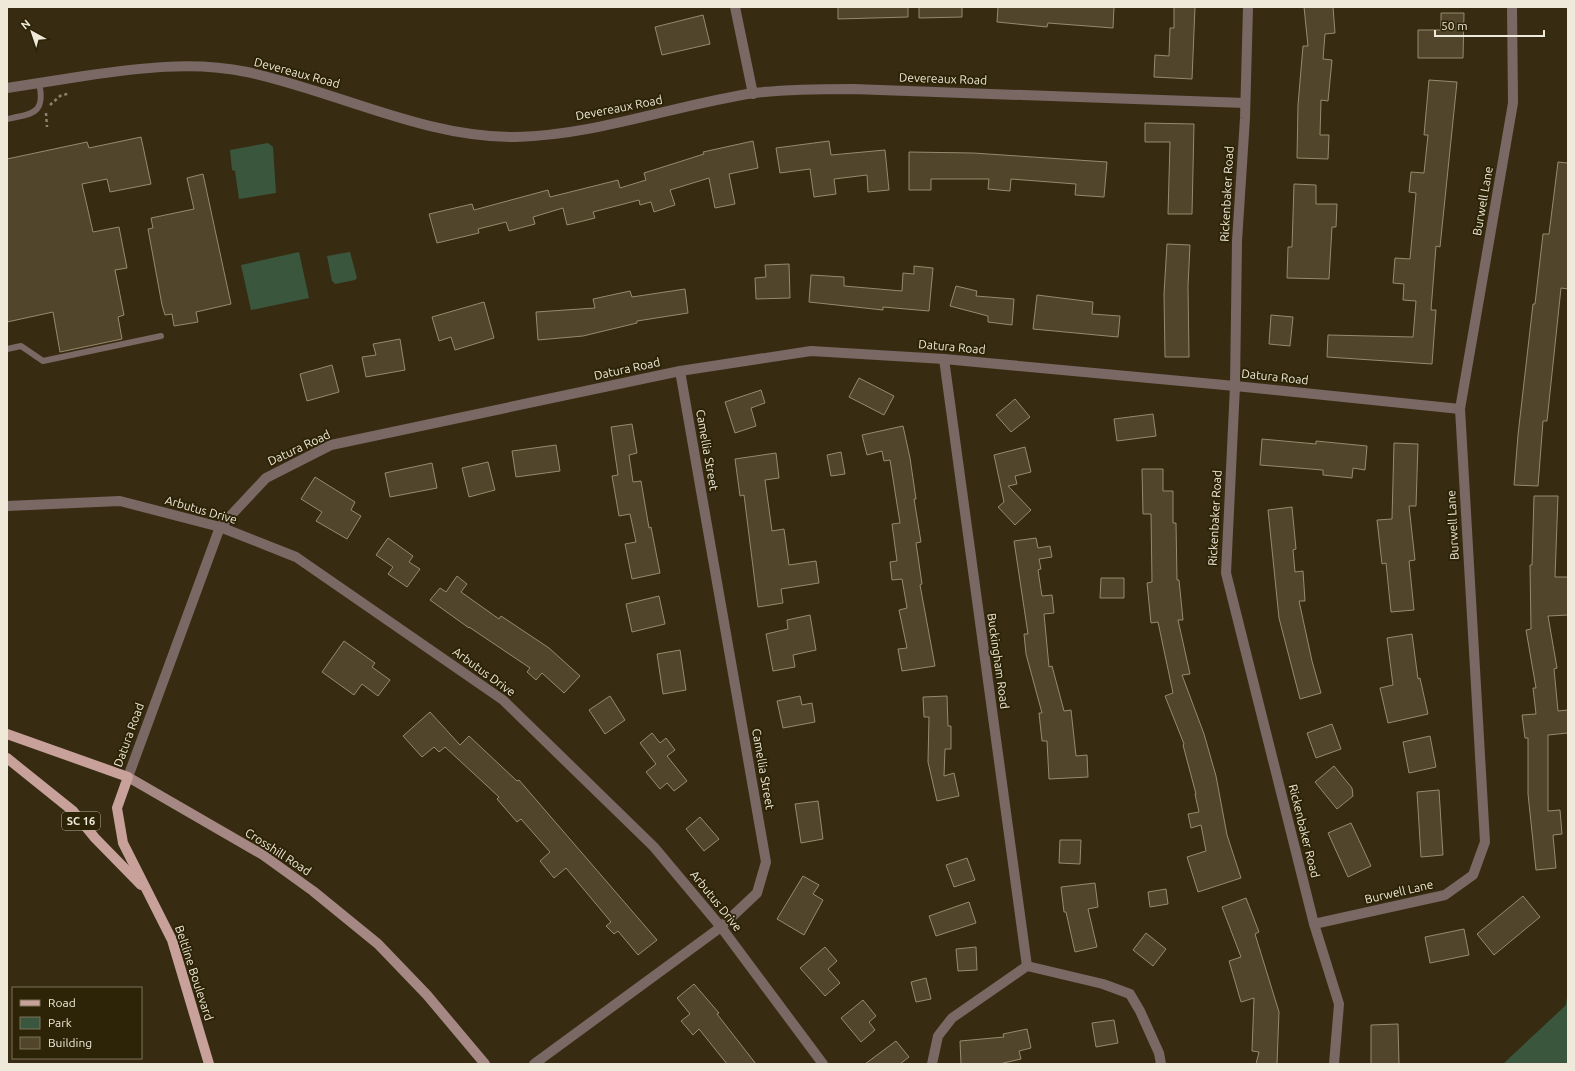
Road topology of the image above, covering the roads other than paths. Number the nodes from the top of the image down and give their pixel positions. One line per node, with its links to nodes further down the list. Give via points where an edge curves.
1 (735, 7): 6 (street)
2 (1248, 7): 7 (street, Rickenbaker Road)
3 (1512, 7): 14 (street, Burwell Lane, via 1513,103)
4 (39, 83): 5 (street, Devereaux Road); 6 (street, Devereaux Road, via 131,69 209,67 246,72 306,87 449,130 516,137 585,128); 8 (lane, via 42,97 36,109 29,115)
5 (7, 88)
6 (753, 94): 7 (street, Devereaux Road, via 854,89)
7 (1245, 103): 13 (street, Rickenbaker Road, via 1237,241)
8 (7, 119)
9 (161, 336): 10 (lane, via 43,361 21,346)
10 (7, 349)
11 (944, 359): 12 (street, Datura Road, via 811,351); 13 (street, Datura Road); 23 (street, Buckingham Road)
12 (680, 371): 16 (street, Datura Road, via 331,445 266,478); 22 (street, Camellia Street, via 766,862 757,893)
13 (1235, 386): 14 (street, Datura Road); 21 (street, Rickenbaker Road, via 1226,573)
14 (1460, 409): 21 (street, Burwell Lane, via 1485,842 1472,875 1445,895)
15 (7, 506): 16 (street, Arbutus Drive, via 120,501)
16 (220, 528): 19 (street, Datura Road); 22 (street, Arbutus Drive, via 296,557 503,700 654,847)
17 (7, 734): 19 (main road, Crosshill Road)
18 (7, 758): 20 (main road, SC 16, via 73,811 95,838)
19 (128, 777): 20 (main road, Datura Road / SC 16, via 117,808 124,843); 25 (main road, Crosshill Road, via 263,855 313,891 378,944 427,995)
20 (148, 892): 24 (main road, Beltline Boulevard / SC 16, via 172,940)
21 (1314, 924): 30 (street, Rickenbaker Road, via 1339,1004)
22 (721, 927): 26 (street, Camellia Street); 27 (street, Arbutus Drive)
23 (1027, 966): 28 (street, via 952,1018 938,1036); 29 (street, via 1103,984 1130,994 1159,1053)
24 (210, 1064)
25 (485, 1064)
26 (534, 1064)
27 (823, 1064)
28 (932, 1064)
29 (1161, 1064)
30 (1334, 1064)

